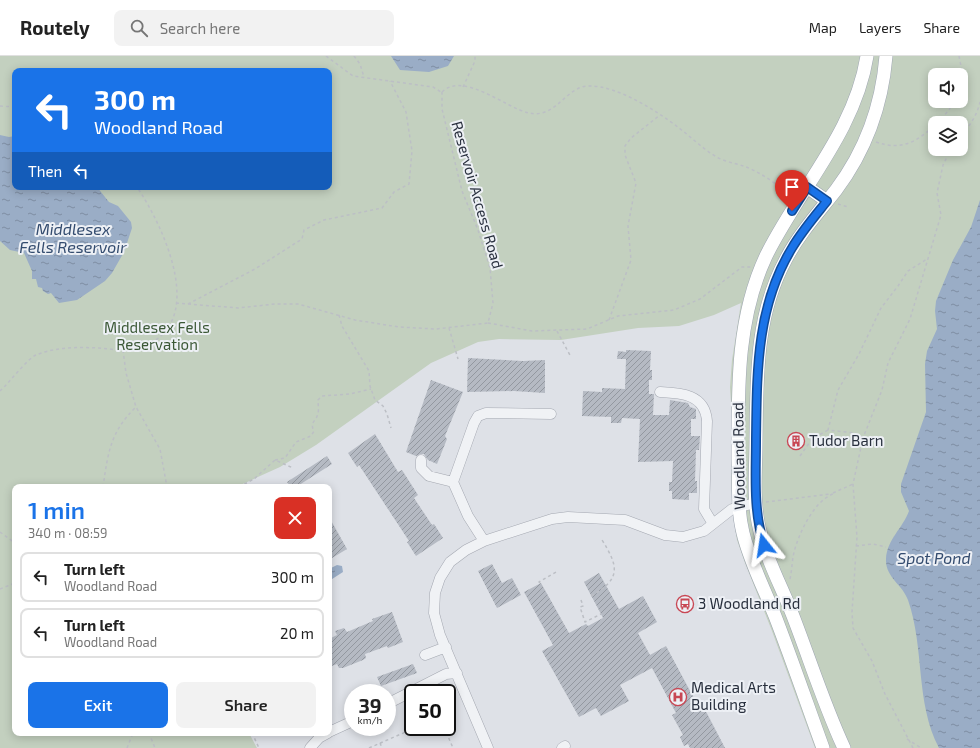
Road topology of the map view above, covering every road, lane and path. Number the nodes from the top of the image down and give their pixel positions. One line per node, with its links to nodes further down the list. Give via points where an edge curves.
1 (326, 56): 8 (path, via 353,76)
2 (354, 56): 8 (path)
3 (475, 56): 10 (path)
4 (867, 56): 22 (main road, Woodland Road, via 861,84 848,119)
5 (882, 56): 20 (main road, Woodland Road, via 881,94)
6 (959, 56): 7 (path)
7 (961, 68)
8 (364, 77): 9 (path)
9 (390, 82): 11 (path, via 433,87); 29 (path, via 406,112 412,151 409,184 394,192 382,208 324,220 304,230 302,239 288,250)
10 (463, 87): 11 (path, via 449,88); 16 (path, via 483,91 516,108 539,114 552,109 581,87 598,86 625,96)
11 (442, 92): 32 (path, Reservoir Access Road, via 442,109 462,190 490,268 493,303)
12 (980, 102): 18 (path, via 978,112)
13 (0, 106): 14 (path)
14 (12, 107)
15 (950, 108): 17 (path)
16 (660, 116): 24 (path, via 716,157 748,168); 31 (path, via 631,138 625,146 625,155 636,183 628,226 631,260)
17 (943, 116)
18 (968, 128)
19 (928, 130): 20 (path, via 900,146 891,147)
20 (867, 140): 25 (main road, Woodland Road, via 846,176)
21 (948, 156): 26 (path, via 937,199 941,214)
22 (807, 187): 24 (main road, Woodland Road); 25 (main road)
23 (139, 190): 28 (path, via 157,220 170,257 177,282)
24 (798, 201): 57 (main road, Woodland Road, via 761,268 744,322 739,367)
25 (827, 201): 56 (main road, Woodland Road, via 800,236 785,261 772,289 763,319 758,352)
26 (927, 259): 44 (path, via 908,271 875,318 859,354 838,390); 45 (path, via 910,319 888,363 882,390)
27 (756, 266): 31 (path, via 742,267 700,299 674,310 618,316)
28 (176, 303): 29 (path); 35 (path, via 173,318 164,333 138,348)
29 (188, 304): 30 (path, via 238,308 298,304)
30 (339, 316): 33 (path, via 399,327); 38 (path, via 342,326 368,370)
31 (609, 320): 34 (path, via 587,329)
32 (488, 323): 33 (path); 34 (path, via 532,331)
33 (449, 328): 37 (path)
34 (557, 331): 36 (path)
35 (123, 350): 39 (path, via 67,348 38,354); 41 (path, via 126,373)
36 (571, 357)
37 (458, 359)
38 (371, 389): 43 (path, via 375,400 383,406); 47 (path, via 322,396 318,400 319,413 312,422 314,431 311,436 296,442 285,458)
39 (0, 391)
40 (660, 392): 58 (street, via 691,396 699,401 706,411 704,509)
41 (136, 407): 51 (path, via 112,440); 52 (path, via 160,449)
42 (551, 414): 50 (street, via 501,412 478,416 469,434)
43 (391, 428)
44 (828, 430): 45 (path, via 855,433); 46 (path, via 812,439)
45 (863, 438): 54 (path)
46 (800, 456)
47 (275, 460): 49 (path); 53 (path)
48 (421, 460): 50 (street, via 424,473)
49 (293, 468)
50 (453, 482): 61 (street, via 468,516)
51 (104, 484)
52 (166, 484)
53 (244, 484)
54 (853, 484): 55 (path); 63 (path)
55 (833, 494): 56 (path); 69 (path, via 822,500 802,532 794,552 792,572)
56 (755, 503): 57 (street); 69 (main road, Woodland Road, via 764,545)
57 (738, 507): 58 (street); 95 (main road, Woodland Road, via 749,555 780,628)
58 (713, 524): 61 (street, via 695,535 679,537 625,520 568,517 552,519)
59 (0, 532): 62 (path)
60 (602, 540): 70 (path, via 614,560 614,578)
61 (484, 541): 73 (street, via 450,562 440,578 435,593 434,613)
62 (12, 542)
63 (856, 546): 64 (path, via 873,544); 85 (path, via 853,628 877,670 885,694)
64 (886, 547)
65 (558, 571): 66 (path)
66 (540, 583)
67 (12, 584): 68 (path)
68 (0, 589)
69 (785, 595): 96 (main road, Woodland Road, via 827,710)
70 (591, 596)
71 (582, 600): 72 (path, via 583,606 580,607 585,623)
72 (601, 614)
73 (446, 647): 74 (street); 75 (street)
74 (425, 655)
75 (457, 673): 76 (street, via 440,676); 94 (street)
76 (396, 699)
77 (344, 725): 78 (street)
78 (332, 731)
79 (404, 733): 86 (path)
80 (132, 736): 87 (path)
81 (150, 736): 88 (path)
82 (253, 736): 89 (path)
83 (323, 736): 90 (street)
84 (448, 736): 93 (path)
85 (907, 739): 97 (path); 98 (path)
86 (380, 743): 91 (path); 92 (path)
87 (126, 748)
88 (155, 748)
89 (259, 748)
90 (310, 748)
91 (369, 748)
92 (382, 748)
93 (453, 748)
94 (488, 748)
95 (823, 748)
96 (844, 748)
97 (913, 748)
98 (921, 748)

